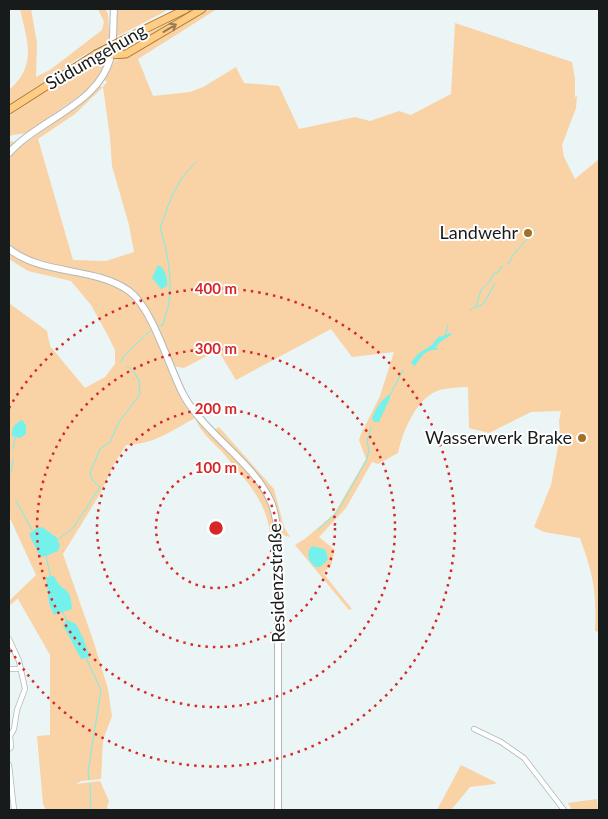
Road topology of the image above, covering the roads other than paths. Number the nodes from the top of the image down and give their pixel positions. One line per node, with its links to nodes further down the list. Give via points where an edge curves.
1 (108, 9): 6 (main road)
2 (114, 9): 6 (main road)
3 (171, 9): 7 (main road)
4 (202, 9): 8 (main road, one-way to 4, via 126,54)
5 (182, 10): 7 (main road, Südumgehung)
6 (113, 22): 8 (main road)
7 (146, 28): 9 (main road, Südumgehung, bridge, via 96,54)
8 (111, 55): 10 (main road, via 107,69 91,91)
9 (9, 110)
10 (9, 153)
11 (9, 249): 20 (main road, Residenzstraße, via 38,265 104,279 131,292 148,314 190,406 254,476 271,502 278,531)
12 (9, 639): 14 (street)
13 (9, 669): 14 (street)
14 (21, 669): 16 (street, via 25,689)
15 (474, 728): 21 (street, via 524,758)
16 (9, 736): 17 (street)
17 (9, 749)
18 (9, 766): 19 (street)
19 (14, 810)
20 (278, 810)
21 (564, 810)

